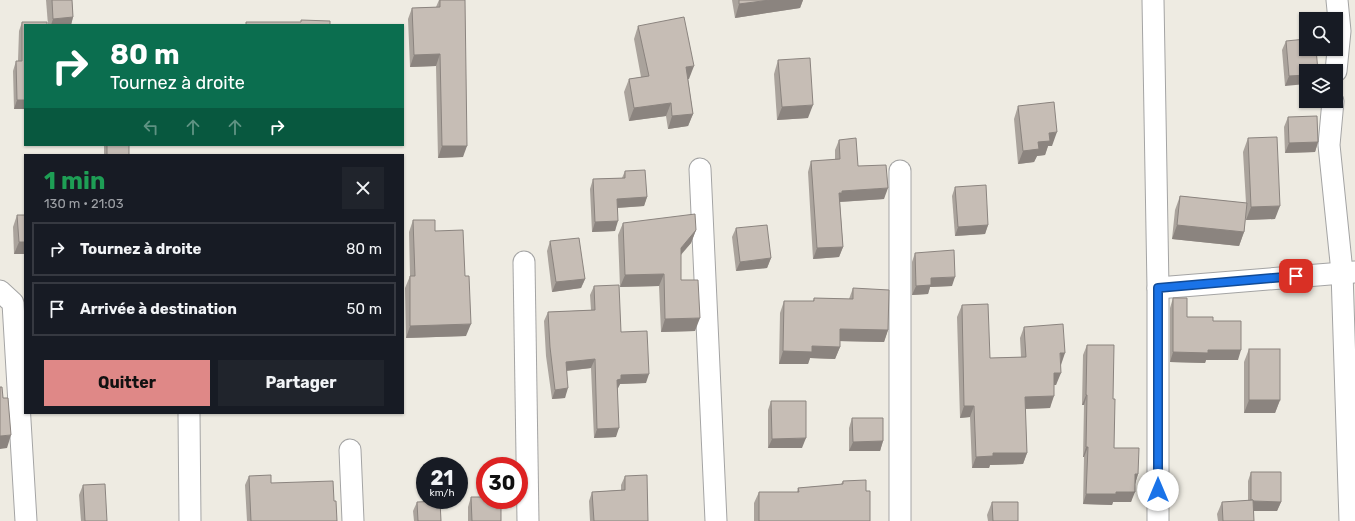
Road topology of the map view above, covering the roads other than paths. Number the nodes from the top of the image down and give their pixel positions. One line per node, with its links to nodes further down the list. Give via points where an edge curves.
1 (1153, 0): 9 (street)
2 (1337, 0): 3 (street, via 1340,31)
3 (1337, 64)
4 (1332, 108): 8 (street, via 1329,145)
5 (700, 169): 18 (street)
6 (900, 170): 19 (street)
7 (524, 262): 17 (street)
8 (1348, 272): 9 (street); 13 (street)
9 (1158, 288): 20 (street)
10 (0, 291): 14 (street, via 13,303)
11 (189, 414): 15 (street)
12 (350, 450): 16 (street)
13 (1352, 455): 21 (street)
14 (26, 521)
15 (190, 521)
16 (353, 521)
17 (528, 521)
18 (716, 521)
19 (900, 521)
20 (1158, 521)
21 (1350, 521)

